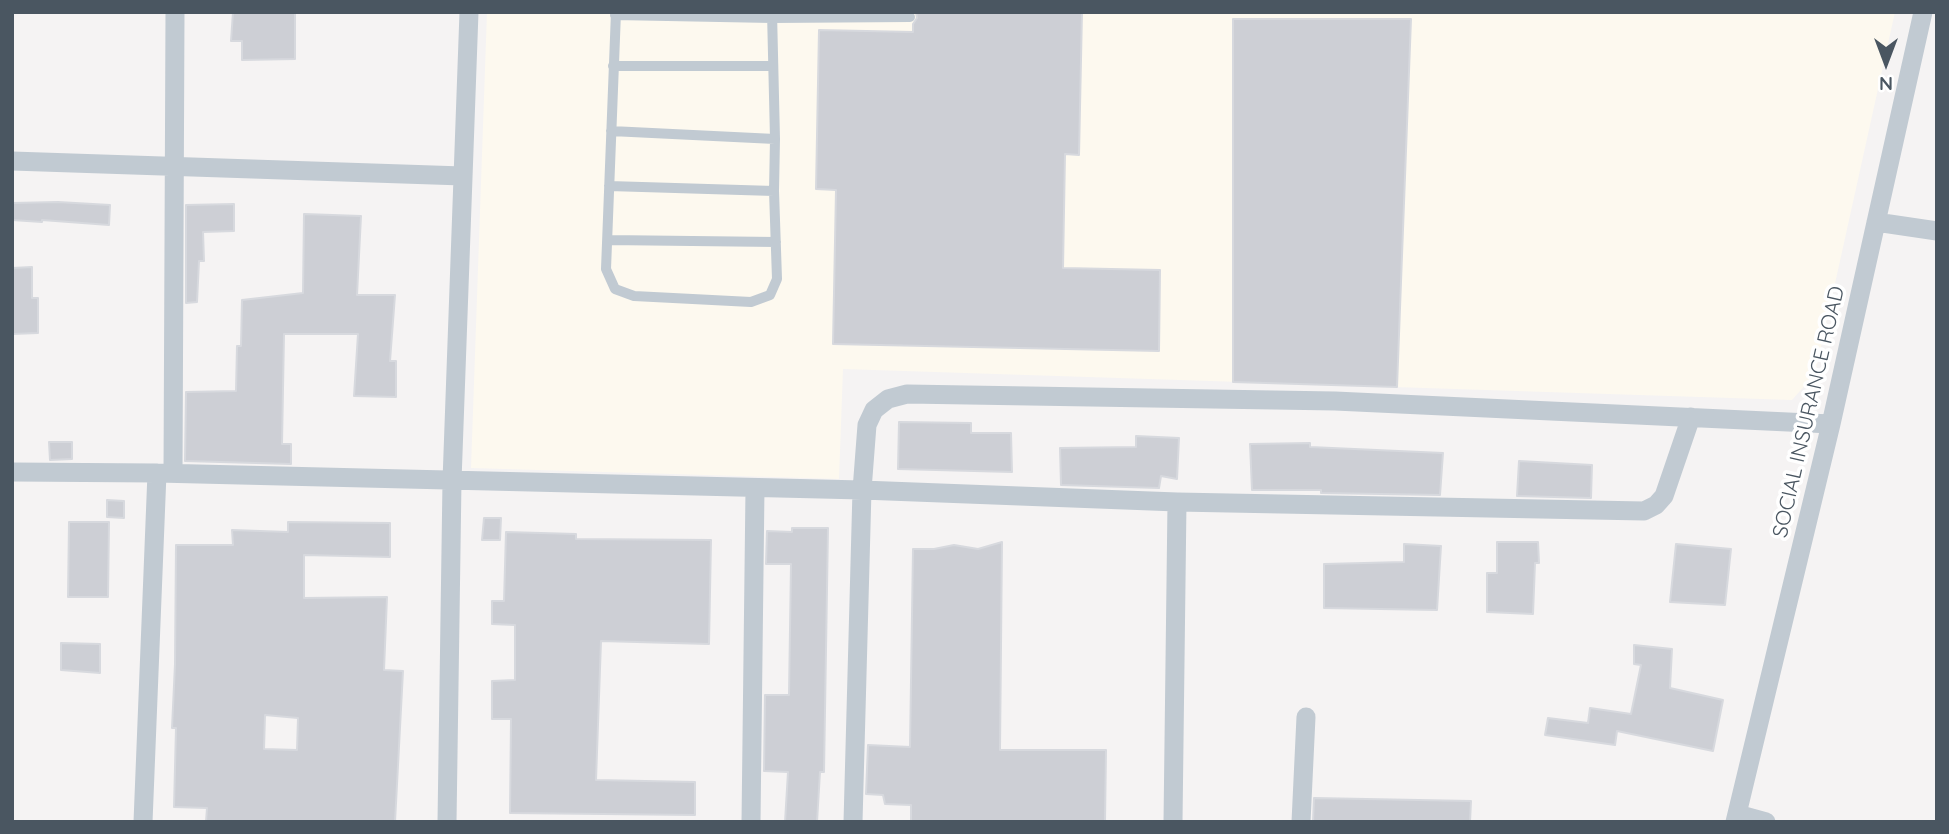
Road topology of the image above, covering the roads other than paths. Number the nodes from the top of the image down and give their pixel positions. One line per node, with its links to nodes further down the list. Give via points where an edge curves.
1 (175, 12): 14 (street)
2 (469, 12): 15 (street)
3 (1923, 12): 18 (street, SOCIAL INSURANCE ROAD)
4 (615, 14): 5 (lane); 9 (lane)
5 (658, 14): 6 (lane)
6 (675, 14): 7 (lane)
7 (772, 15): 8 (lane); 10 (lane)
8 (910, 17)
9 (614, 66): 10 (lane); 11 (lane)
10 (773, 66): 12 (lane)
11 (611, 131): 12 (lane); 16 (lane)
12 (775, 139): 17 (lane)
13 (12, 161): 14 (street)
14 (174, 166): 15 (street); 25 (street)
15 (463, 176): 26 (street)
16 (609, 186): 17 (lane); 20 (lane)
17 (774, 191): 21 (lane)
18 (1876, 222): 19 (street); 23 (street, SOCIAL INSURANCE ROAD)
19 (1937, 231)
20 (608, 240): 21 (lane); 21 (lane, via 606,269 615,289 635,296 751,302 770,295 777,279)
21 (775, 242)
22 (1691, 417): 23 (street); 28 (street, via 1335,401 907,394 888,399 874,410 867,425); 29 (street, via 1664,496 1644,511)
23 (1831, 424): 31 (street, SOCIAL INSURANCE ROAD)
24 (12, 472): 25 (street)
25 (165, 473): 26 (street); 32 (street)
26 (452, 481): 27 (street); 33 (street)
27 (755, 488): 28 (street); 34 (street)
28 (862, 490): 29 (street); 35 (street)
29 (1177, 502): 36 (street)
30 (1306, 717): 37 (street)
31 (1736, 818): 38 (street)
32 (143, 822)
33 (447, 822)
34 (751, 822)
35 (853, 822)
36 (1173, 822)
37 (1301, 822)
38 (1766, 822)

